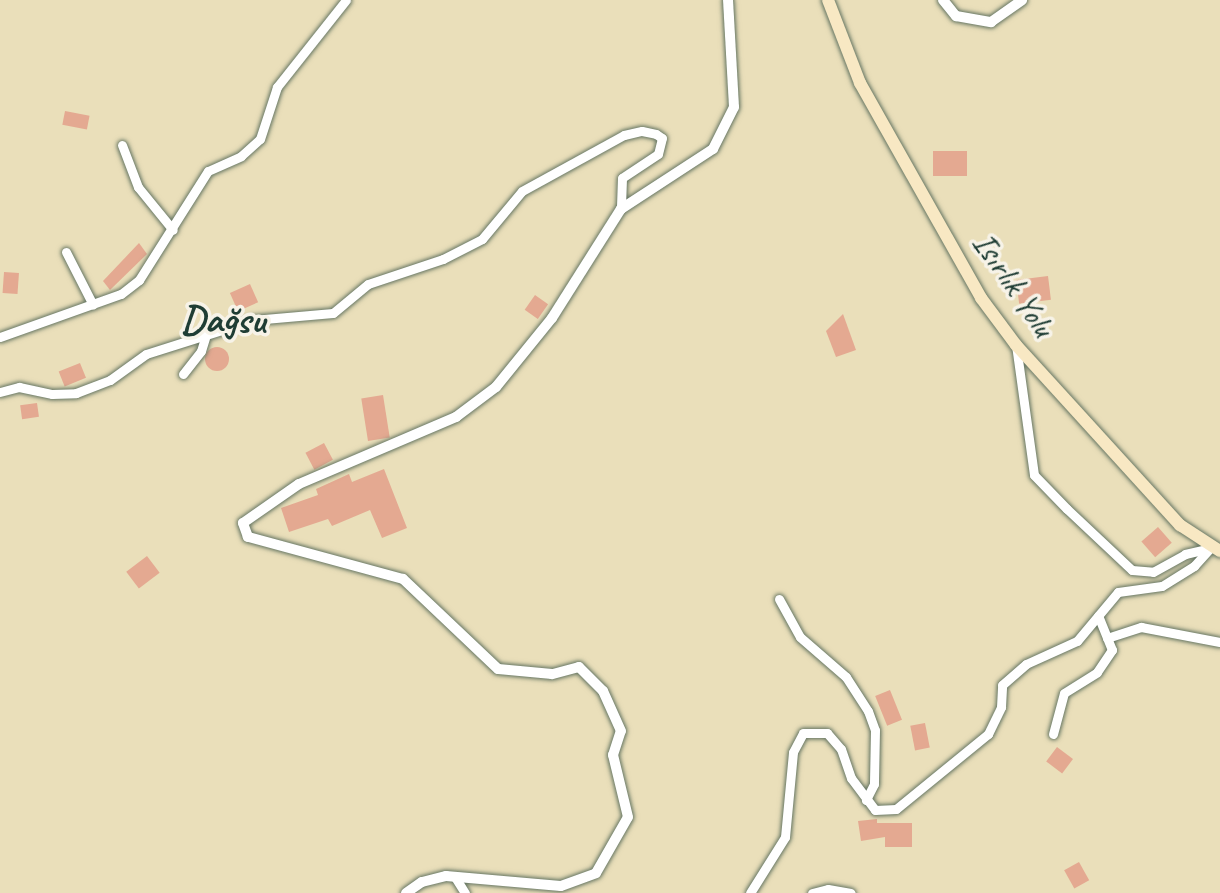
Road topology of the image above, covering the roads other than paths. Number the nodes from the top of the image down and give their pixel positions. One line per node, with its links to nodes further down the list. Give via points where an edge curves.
1 (346, 0): 8 (street, via 276,86 260,139 242,156 208,171)
2 (727, 0): 7 (street, via 734,107 713,149)
3 (828, 0): 13 (main road, Isırlık Yolu, via 860,83 981,298)
4 (943, 0): 5 (street, via 956,16 991,22 1003,18)
5 (1022, 0)
6 (122, 145): 8 (street, via 138,187)
7 (621, 209): 12 (street, via 622,177 657,154 662,138 656,134 624,135 522,191 482,239 443,259 378,279 333,313 253,320); 23 (street, via 552,318 496,387 456,417 299,484 243,523 248,537 403,579 498,669 552,674 579,667 603,691 621,731 613,755 628,817 596,873 561,886)
8 (173, 230): 10 (street, via 139,281)
9 (66, 252): 10 (street)
10 (93, 305): 11 (street)
11 (0, 337)
12 (205, 338): 14 (street); 15 (street, via 146,354 110,380 76,393 52,394 19,387)
13 (1016, 345): 16 (main road, Isırlık Yolu, via 1181,525); 16 (street, via 1034,475 1110,553 1132,570 1153,572 1185,554)
14 (183, 374)
15 (0, 392)
16 (1215, 549): 18 (street, via 1162,586 1118,592)
17 (779, 599): 22 (street, via 800,637 846,677 869,711 875,730 874,770)
18 (1098, 616): 19 (street); 22 (street, via 1077,641 1026,664 1002,685 1001,707 988,734 920,792 896,809 884,811 875,810)
19 (1107, 638): 20 (street, via 1141,627); 21 (street, via 1112,650 1097,672 1064,693)
20 (1220, 642)
21 (1053, 734)
22 (866, 800): 26 (street, via 851,778 841,748 827,733 803,733 793,752 785,837)
23 (455, 877): 24 (street, via 422,882); 25 (street)
24 (406, 893)
25 (465, 893)
26 (750, 893)
27 (812, 893): 28 (street, via 828,889)
28 (851, 893)

